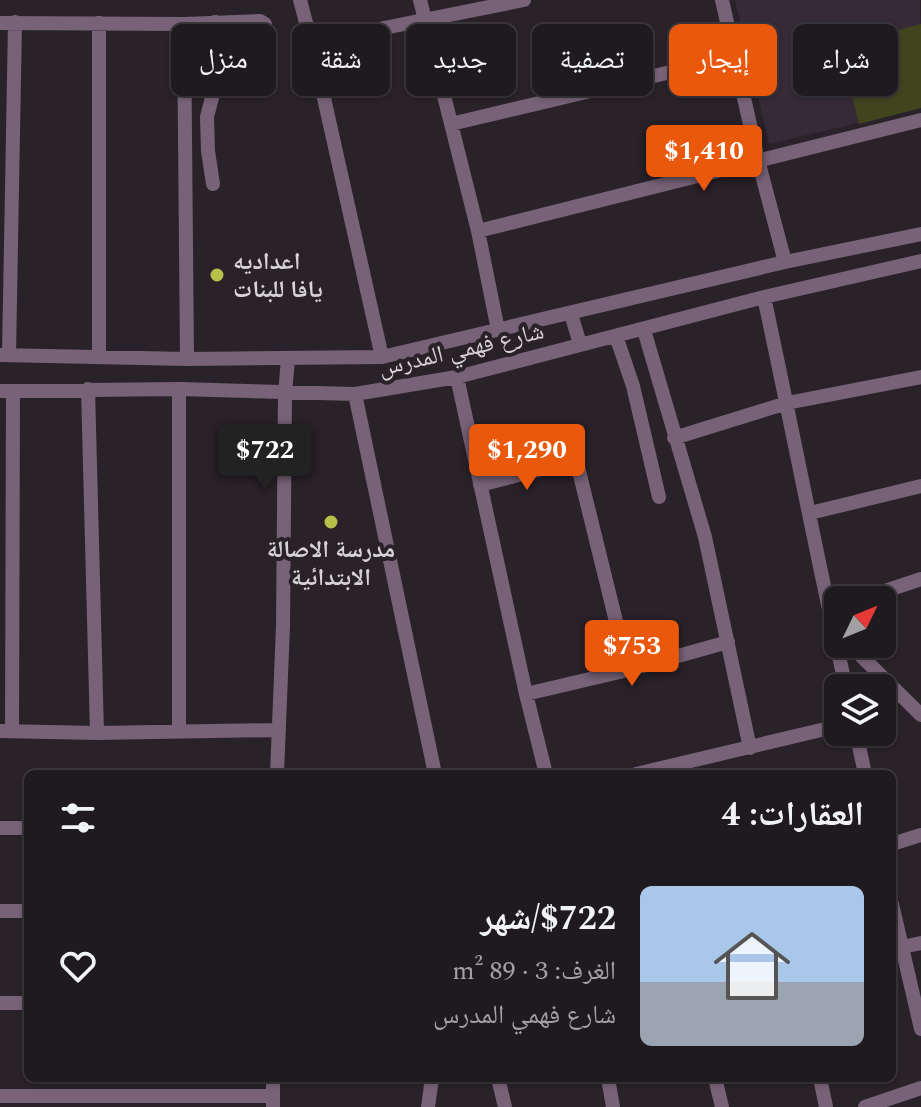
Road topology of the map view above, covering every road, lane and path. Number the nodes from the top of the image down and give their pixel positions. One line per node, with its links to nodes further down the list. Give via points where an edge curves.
1 (300, 0): 32 (street)
2 (420, 0): 5 (street)
3 (524, 0): 5 (street)
4 (722, 0): 11 (street)
5 (425, 21): 12 (street); 17 (street)
6 (215, 22): 9 (street); 10 (street); 19 (street, via 216,82 207,117)
7 (7, 23): 8 (street); 30 (street)
8 (99, 23): 9 (street); 31 (street)
9 (184, 24)
10 (265, 24)
11 (727, 24)
12 (390, 28)
13 (669, 72): 17 (street)
14 (185, 96): 33 (street)
15 (743, 96): 18 (street)
16 (921, 120): 18 (street)
17 (451, 124): 20 (street)
18 (758, 160): 20 (street); 23 (street)
19 (213, 184)
20 (478, 231): 26 (street)
21 (921, 234): 23 (street, شارع فهمي المدرس)
22 (921, 261): 24 (street, شارع فهمي المدرس)
23 (785, 262): 25 (street, شارع فهمي المدرس)
24 (764, 297): 27 (street, شارع فهمي المدرس); 42 (street)
25 (571, 314): 26 (street, شارع فهمي المدرس); 29 (street)
26 (498, 330): 32 (street, شارع فهمي المدرس)
27 (644, 330): 28 (street, شارع فهمي المدرس); 43 (street)
28 (616, 336): 29 (street, شارع فهمي المدرس); 46 (street)
29 (580, 344): 35 (street, شارع فهمي المدرس)
30 (4, 355): 31 (street, شارع فهمي المدرس)
31 (99, 357): 33 (street, شارع فهمي المدرس)
32 (382, 357): 34 (street, شارع فهمي المدرس)
33 (187, 359): 34 (street, شارع فهمي المدرس)
34 (288, 359): 40 (street)
35 (457, 377): 41 (street, شارع فهمي المدرس); 44 (street)
36 (921, 377): 42 (street)
37 (88, 389): 38 (street, شارع فهمي المدرس); 39 (street, شارع فهمي المدرس); 60 (street)
38 (179, 389): 40 (street, شارع فهمي المدرس); 59 (street)
39 (7, 391): 58 (street)
40 (285, 394): 41 (street, شارع فهمي المدرس); 56 (street)
41 (355, 394): 64 (street)
42 (787, 403): 43 (street); 47 (street)
43 (674, 438): 51 (street, via 705,537)
44 (480, 485): 53 (street, via 575,464); 54 (street)
45 (921, 486): 47 (street)
46 (659, 497)
47 (810, 513): 49 (street)
48 (921, 579): 50 (street)
49 (828, 586)
50 (896, 587)
51 (728, 642): 53 (street); 62 (street)
52 (863, 658): 55 (street)
53 (628, 670): 54 (street)
54 (526, 694): 65 (street)
55 (921, 715)
56 (278, 730): 59 (street); 63 (street)
57 (824, 730): 62 (street)
58 (6, 731): 60 (street)
59 (179, 731): 60 (street)
60 (97, 733)
61 (859, 746): 67 (street)
62 (750, 748): 66 (street)
63 (277, 770)
64 (434, 770)
65 (545, 770)
66 (654, 770)
67 (864, 770)
68 (0, 828): 69 (street)
69 (24, 828)
70 (921, 835): 71 (street)
71 (896, 843)
72 (0, 911): 73 (street)
73 (24, 911)
74 (896, 923): 76 (street)
75 (921, 943): 76 (street)
76 (901, 947): 79 (street)
77 (0, 1003): 78 (street)
78 (24, 1003)
79 (921, 1029)
80 (431, 1082): 88 (street)
81 (499, 1082): 89 (street)
82 (609, 1082): 90 (street)
83 (716, 1082): 91 (street)
84 (821, 1082): 92 (street)
85 (921, 1088): 93 (street)
86 (0, 1096): 87 (street)
87 (273, 1101)
88 (428, 1107)
89 (505, 1107)
90 (613, 1107)
91 (722, 1107)
92 (826, 1107)
93 (865, 1107)

